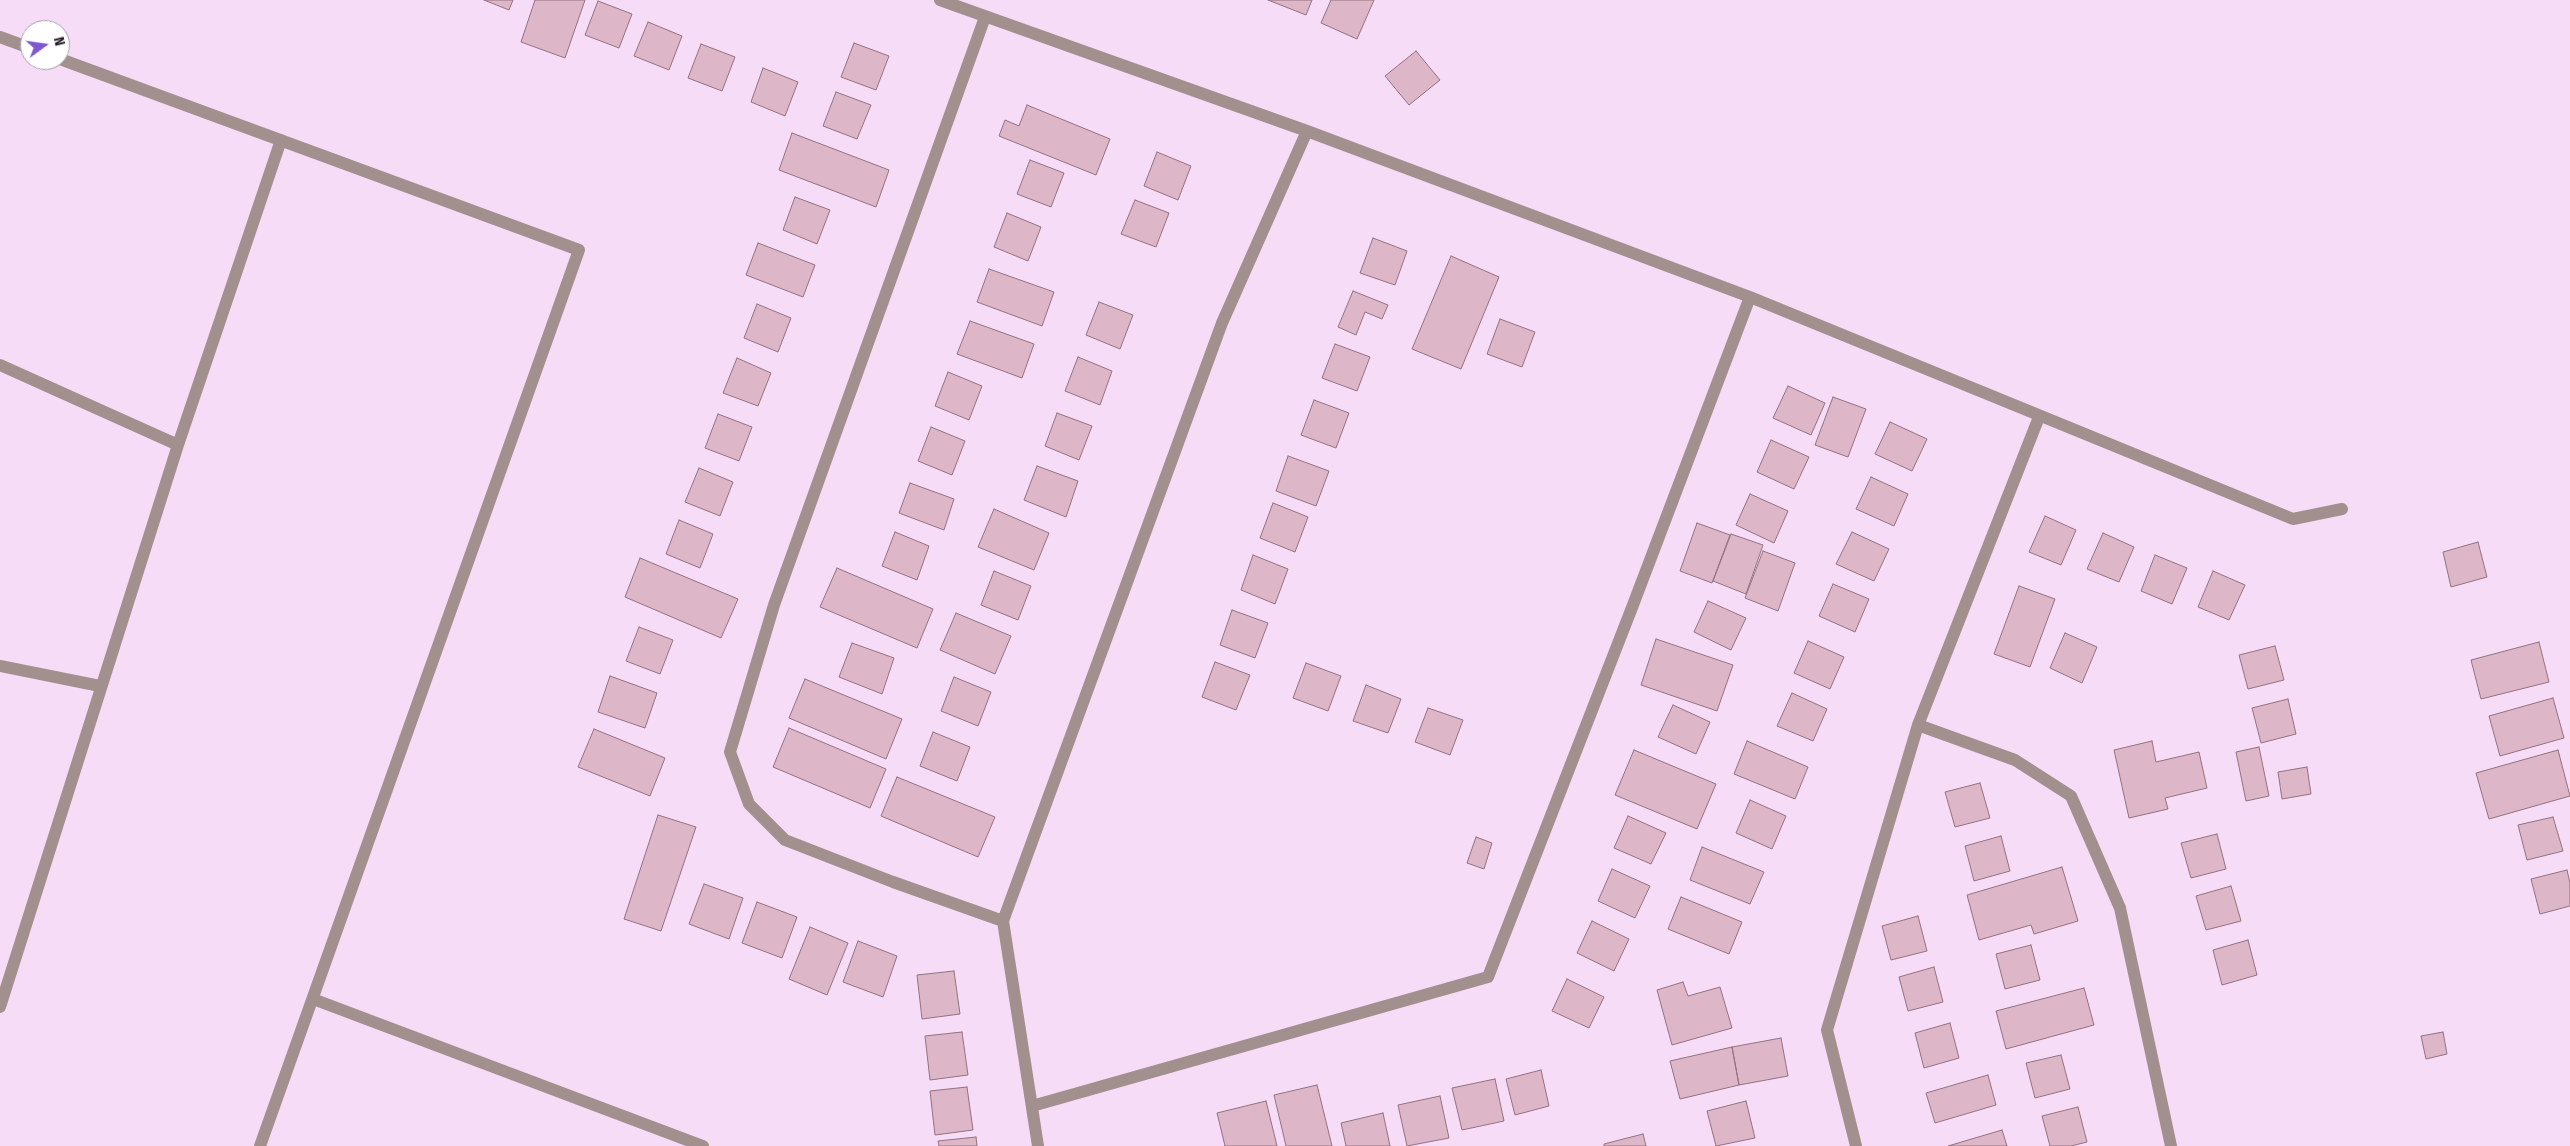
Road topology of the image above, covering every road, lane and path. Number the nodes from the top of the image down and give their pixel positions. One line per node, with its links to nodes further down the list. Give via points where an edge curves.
1 (940, 0): 2 (street)
2 (986, 17): 6 (street); 16 (street, via 777,595 730,752 749,804 785,840)
3 (0, 37): 4 (street)
4 (20, 44)
5 (70, 63): 7 (street)
6 (1307, 131): 8 (street); 16 (street, via 1222,323)
7 (281, 140): 11 (street); 17 (street, via 578,250)
8 (1750, 297): 10 (street); 19 (street, via 1488,977)
9 (0, 366): 11 (street)
10 (2039, 417): 12 (street, via 2293,519); 15 (street)
11 (178, 444): 14 (street)
12 (2342, 509)
13 (0, 666): 14 (street)
14 (100, 686): 18 (street)
15 (1918, 725): 23 (street, via 1827,1030); 24 (street, via 2014,760 2071,796 2120,908)
16 (1003, 921): 19 (street)
17 (313, 999): 20 (street); 21 (street)
18 (0, 1007)
19 (1032, 1106): 22 (street)
20 (260, 1146)
21 (703, 1146)
22 (1038, 1146)
23 (1856, 1146)
24 (2171, 1146)

